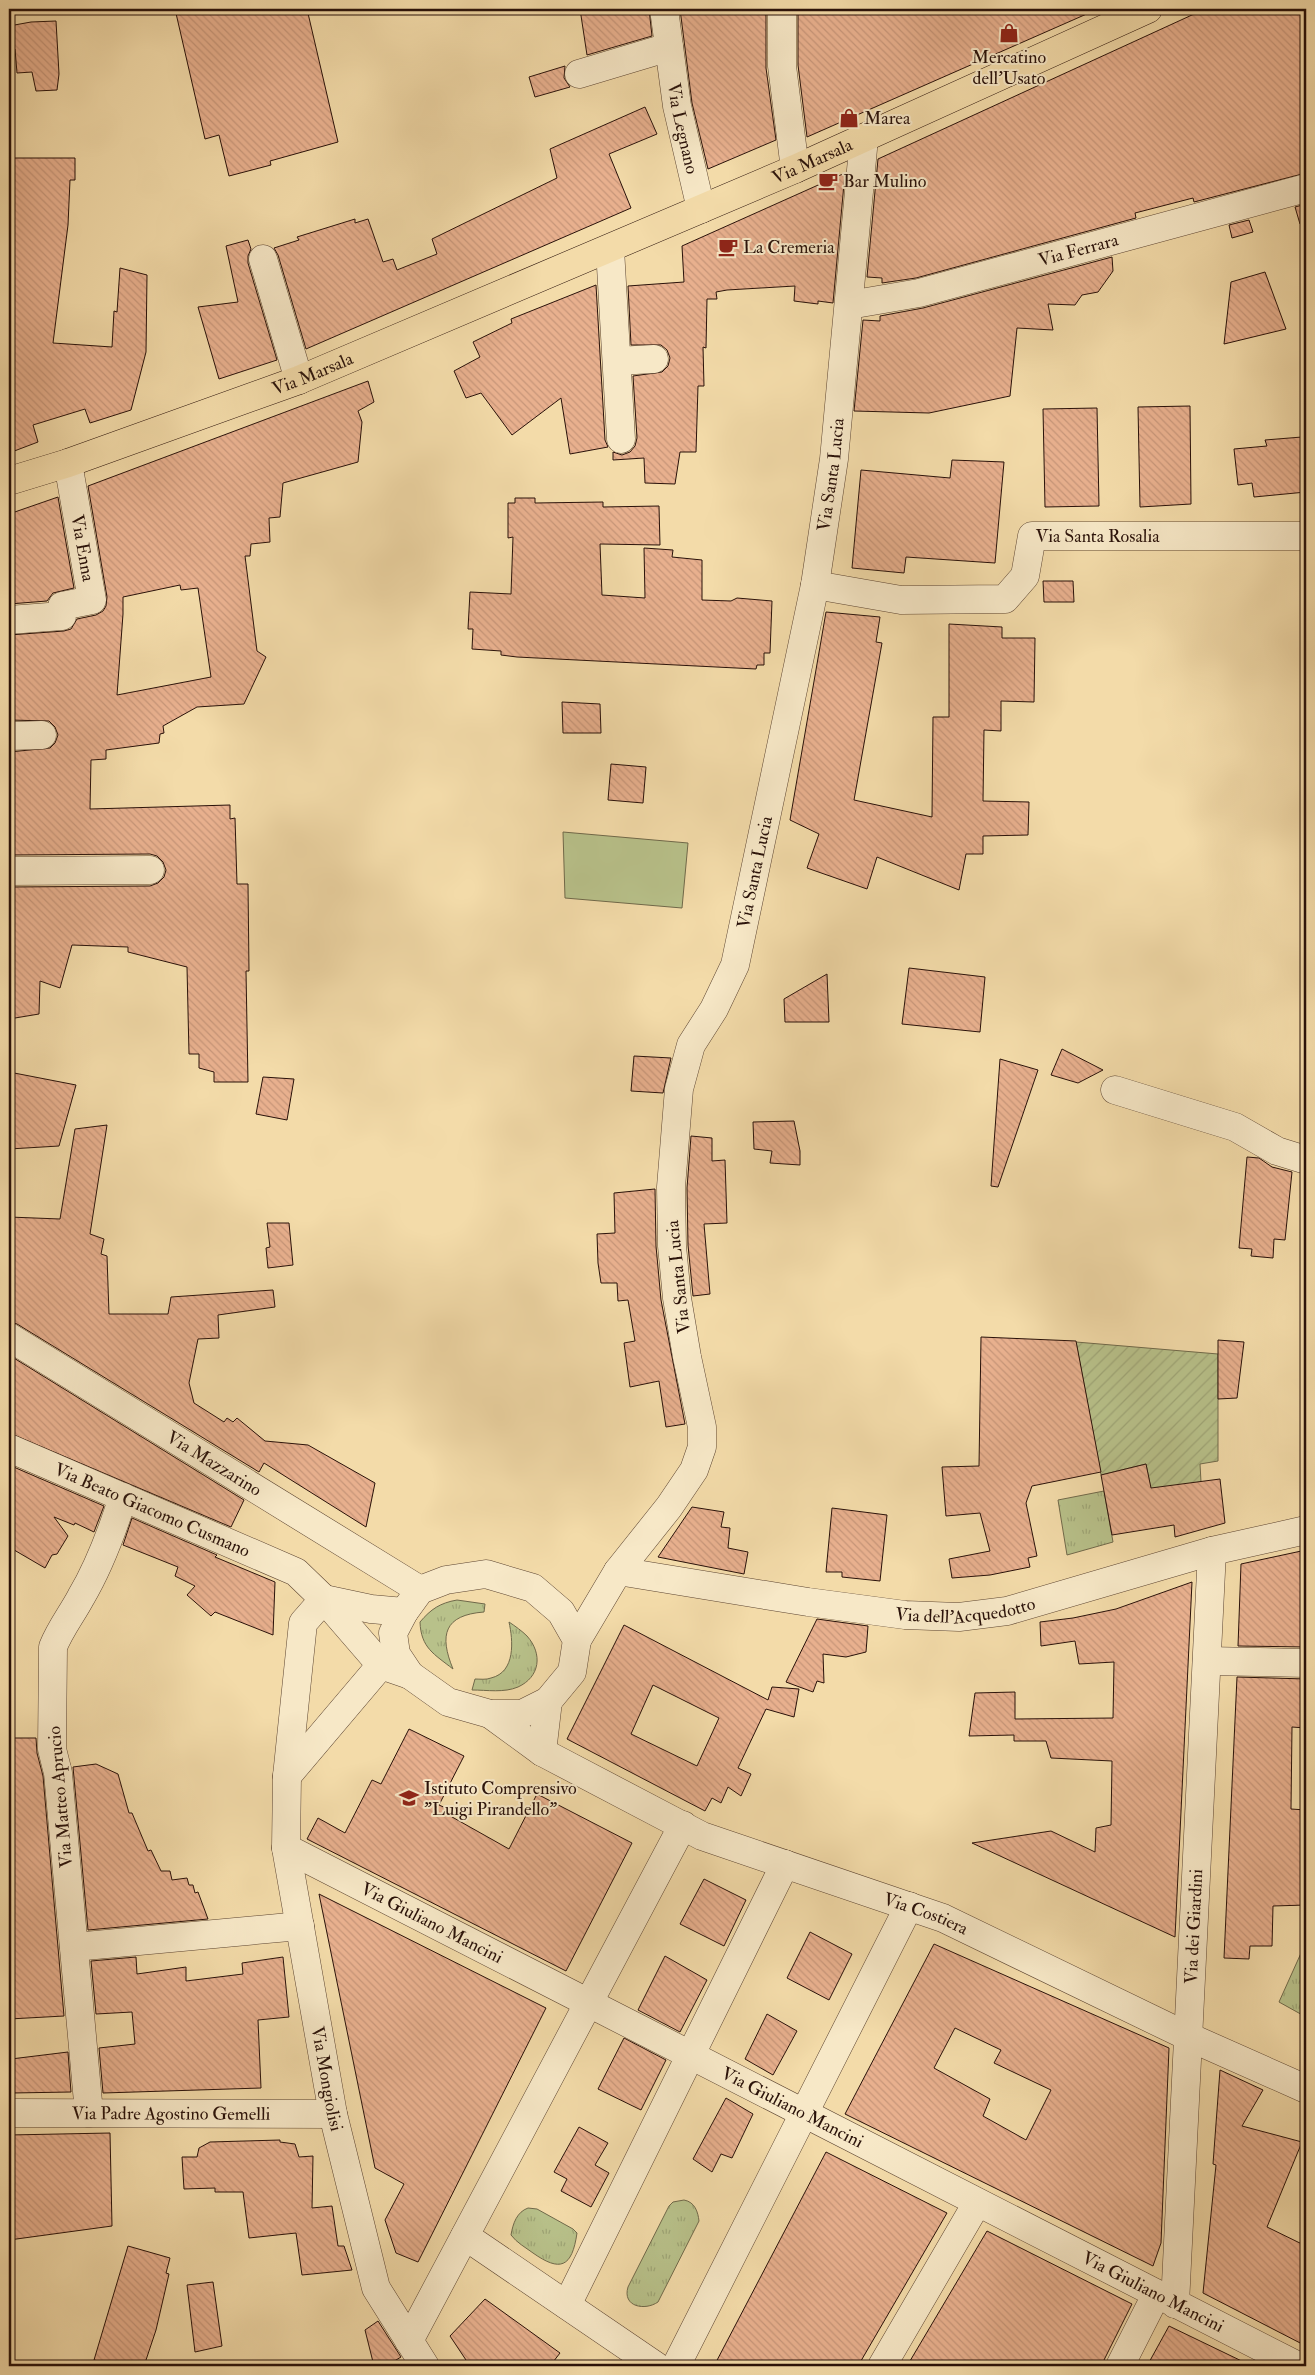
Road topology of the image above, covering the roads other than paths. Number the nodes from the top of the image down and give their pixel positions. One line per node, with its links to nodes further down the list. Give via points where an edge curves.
1 (664, 9): 4 (street, Via Legnano)
2 (782, 9): 7 (street, via 782,66)
3 (1148, 9): 6 (main road, Via Marsala)
4 (669, 48): 5 (street); 9 (street, Via Legnano, via 677,106)
5 (579, 74)
6 (864, 138): 7 (main road, Via Marsala); 12 (street, Via Santa Lucia)
7 (795, 169): 9 (main road, Via Marsala)
8 (1306, 188): 12 (street, Via Ferrara, via 919,293)
9 (701, 209): 10 (main road, Via Marsala)
10 (610, 249): 14 (street); 15 (main road, Via Marsala)
11 (263, 259): 15 (street)
12 (849, 305): 20 (street, Via Santa Lucia, via 834,459)
13 (654, 359): 14 (street)
14 (617, 361): 16 (street)
15 (299, 380): 17 (main road, Via Marsala)
16 (621, 439)
17 (68, 463): 18 (main road, Via Marsala); 21 (street, Via Enna, via 92,600 62,606 62,616)
18 (9, 481)
19 (1306, 536): 20 (street, Via Santa Rosalia, via 1032,536 1025,576 1005,599 901,600)
20 (815, 585): 33 (street, Via Santa Lucia, via 735,965 714,1009 691,1045 679,1089 671,1187 672,1246 680,1317 702,1427 702,1447 694,1470 669,1507)
21 (9, 620)
22 (42, 735): 23 (street)
23 (9, 736)
24 (150, 870): 25 (street)
25 (9, 871)
26 (1115, 1090): 27 (street, via 1236,1127 1277,1151)
27 (1306, 1160)
28 (9, 1337): 34 (street, Via Mazzarino)
29 (9, 1448): 30 (street, Via Beato Giacomo Cusmano)
30 (123, 1497): 35 (street, Via Beato Giacomo Cusmano, via 296,1572); 51 (street, Via Matteo Aprucio, via 108,1546 53,1647 52,1749 58,1773)
31 (1306, 1530): 32 (street, Via dell'Acquedotto)
32 (1212, 1551): 33 (street, Via dell'Acquedotto, via 1007,1611 959,1617 866,1610); 38 (street, Via dei Giardini)
33 (618, 1571): 37 (street, Via Santa Lucia)
34 (420, 1590): 36 (street); 37 (street, via 446,1580 486,1574 533,1588 561,1612)
35 (324, 1599): 36 (street); 40 (street); 45 (street, Via Mongiolisi, via 303,1623)
36 (404, 1612): 41 (street, via 394,1633 396,1654)
37 (576, 1640): 42 (street, via 572,1672)
38 (1207, 1661): 39 (street); 53 (street, Via dei Giardini)
39 (1306, 1663)
40 (380, 1665): 41 (street); 45 (street)
41 (410, 1676): 43 (street, via 448,1702)
42 (548, 1701): 43 (street, via 522,1714); 44 (street)
43 (490, 1714): 44 (street, Via Costiera)
44 (542, 1752): 46 (street, Via Costiera)
45 (288, 1776): 47 (street, Via Mongiolisi)
46 (682, 1825): 48 (street, Via Costiera, via 702,1836); 52 (street)
47 (286, 1848): 50 (street, Via Mongiolisi); 52 (street, Via Giuliano Mancini)
48 (785, 1864): 49 (street, Via Costiera); 54 (street)
49 (909, 1906): 53 (street, Via Costiera, via 943,1918); 59 (street)
50 (300, 1926): 51 (street); 58 (street, Via Mongiolisi)
51 (74, 1947): 57 (street, Via Matteo Aprucio)
52 (588, 2003): 54 (street, Via Giuliano Mancini); 61 (street)
53 (1189, 2037): 55 (street, Via Costiera); 62 (street, Via dei Giardini)
54 (690, 2056): 59 (street, Via Giuliano Mancini); 63 (street)
55 (1306, 2089)
56 (9, 2113): 57 (street, Via Padre Agostino Gemelli)
57 (88, 2113): 58 (street, Via Padre Agostino Gemelli)
58 (334, 2114): 64 (street, Via Mongiolisi, via 376,2288)
59 (804, 2114): 60 (street, Via Giuliano Mancini); 67 (street)
60 (977, 2203): 62 (street, Via Giuliano Mancini); 68 (street)
61 (465, 2236): 63 (street); 64 (street)
62 (1166, 2299): 69 (street); 70 (street, Via Giuliano Mancini)
63 (566, 2305): 66 (street)
64 (409, 2341): 65 (street, Via Mongiolisi)
65 (425, 2366)
66 (656, 2366)
67 (676, 2366)
68 (882, 2366)
69 (1120, 2366)
70 (1298, 2366)

